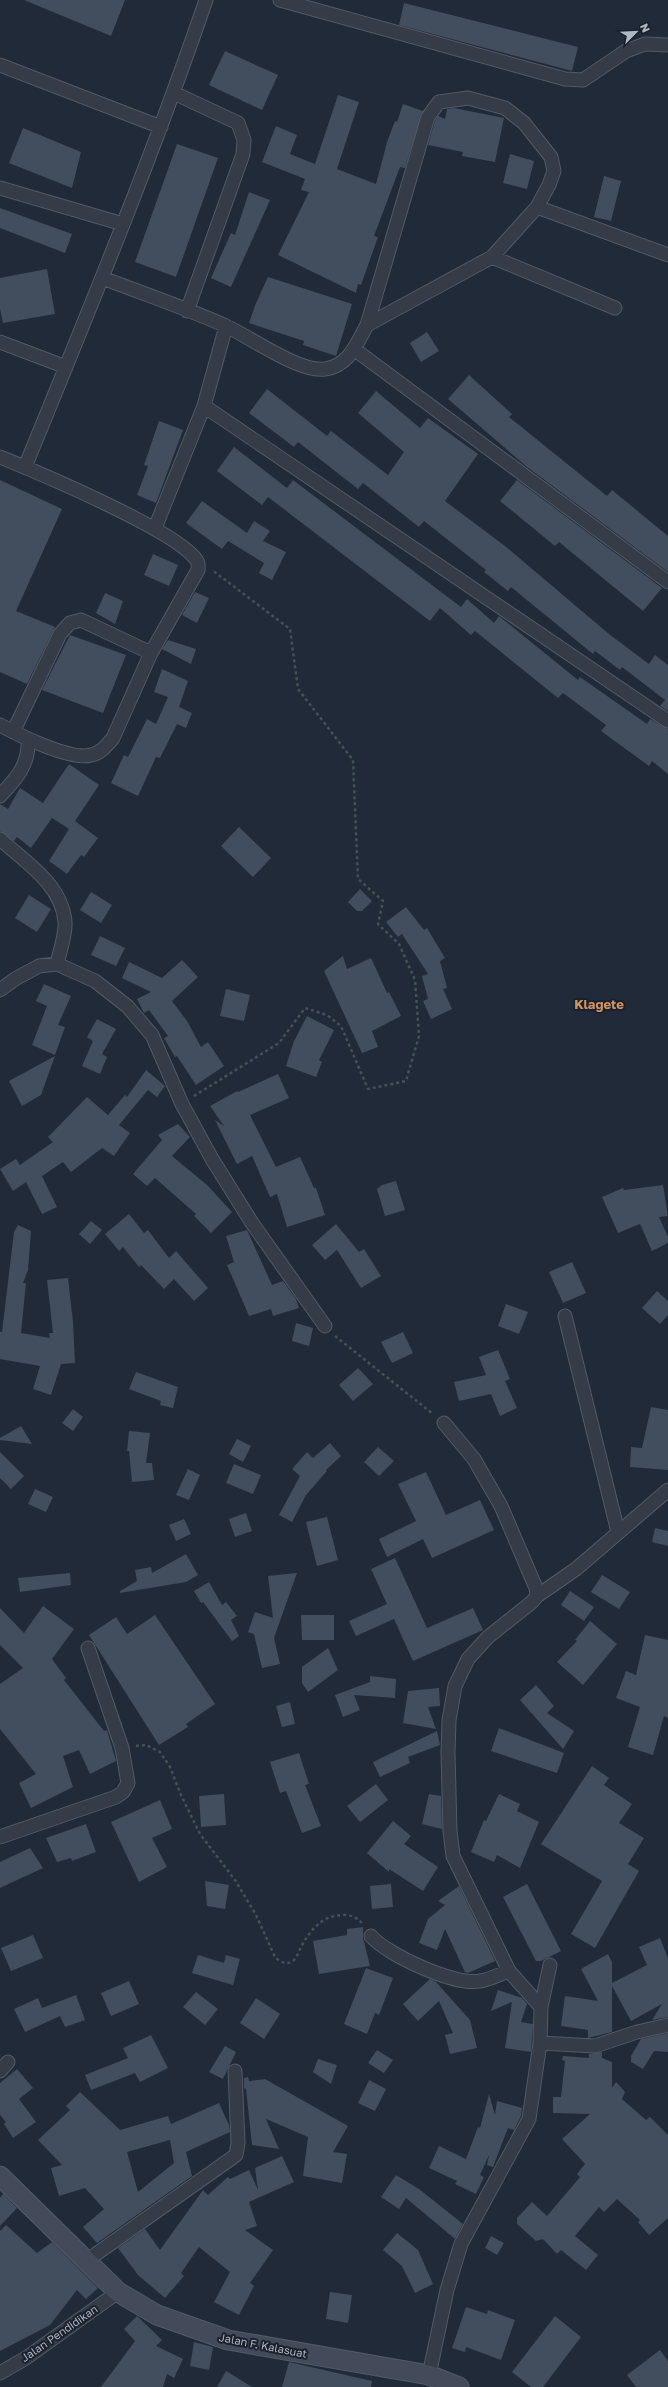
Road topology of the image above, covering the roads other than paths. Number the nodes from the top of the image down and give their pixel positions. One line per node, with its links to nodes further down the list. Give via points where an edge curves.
1 (206, 0): 5 (street)
2 (280, 0): 3 (street, via 565,79 583,80 626,51 645,44)
3 (668, 45)
4 (0, 65): 6 (street)
5 (174, 92): 6 (street); 14 (street, via 238,123 244,140 244,154)
6 (161, 127): 9 (street)
7 (0, 188): 9 (street)
8 (536, 207): 10 (street); 11 (street); 15 (street, via 554,171 552,157 524,123 505,108 468,98 439,102 428,117)
9 (123, 224): 12 (street)
10 (668, 255)
11 (492, 257): 13 (street); 15 (street)
12 (103, 278): 14 (street); 19 (street)
13 (615, 308)
14 (187, 311): 16 (street)
15 (367, 324): 18 (street)
16 (226, 326): 18 (street, via 306,368 325,369 343,363); 20 (street)
17 (0, 342): 19 (street)
18 (354, 349): 24 (street)
19 (66, 367): 22 (street)
20 (204, 406): 23 (street); 26 (street)
21 (0, 457): 22 (street)
22 (25, 467): 23 (street)
23 (155, 528): 25 (street, via 192,554 198,564 198,570)
24 (668, 582)
25 (151, 653): 28 (street, via 81,620 70,623 60,634); 29 (street, via 113,738 104,749 91,756 79,755)
26 (668, 721)
27 (0, 725): 28 (street)
28 (13, 732): 29 (street)
29 (28, 741): 30 (street, via 28,753 23,768)
30 (0, 796)
31 (0, 839): 32 (street, via 44,877 58,899 65,921)
32 (57, 964): 33 (street, via 39,966); 35 (street, via 95,981 127,1006 152,1035 182,1104 212,1158 252,1223)
33 (0, 990)
34 (565, 1316): 38 (street)
35 (325, 1326)
36 (444, 1423): 39 (street, via 474,1459 501,1506)
37 (668, 1490): 38 (street)
38 (618, 1532): 39 (street, via 576,1569)
39 (537, 1596): 44 (street, via 488,1637 468,1659 455,1686 449,1720 450,1831 453,1856)
40 (88, 1648): 41 (street, via 122,1748 128,1784 116,1797)
41 (0, 1837)
42 (371, 1936): 44 (street, via 396,1956 465,1981 480,1982)
43 (550, 1965): 45 (street)
44 (509, 1971): 45 (street)
45 (541, 2007): 47 (street)
46 (668, 2025): 47 (street, via 595,2046)
47 (540, 2043): 53 (street, via 528,2119 461,2244 447,2290)
48 (235, 2071): 50 (street, via 238,2143 236,2155)
49 (0, 2176): 50 (street, Jalan F. Kalasuat)
50 (86, 2261): 51 (street, Jalan F. Kalasuat)
51 (118, 2292): 52 (street, Jalan Pendidikan, via 26,2358); 53 (street, Jalan F. Kalasuat, via 157,2315 228,2340)
52 (0, 2373)
53 (429, 2375): 54 (street, Jalan F. Kalasuat)
54 (460, 2387)

